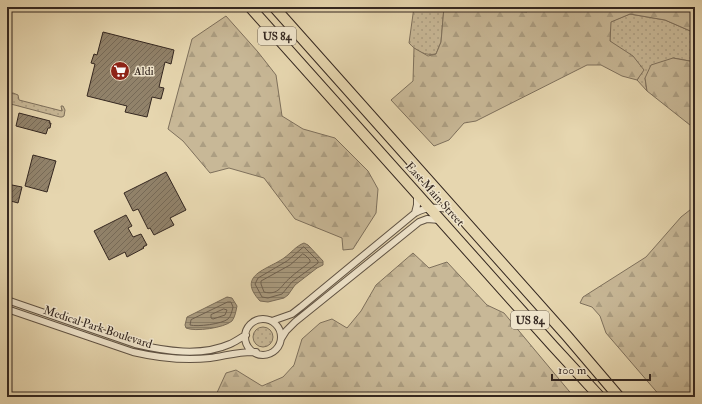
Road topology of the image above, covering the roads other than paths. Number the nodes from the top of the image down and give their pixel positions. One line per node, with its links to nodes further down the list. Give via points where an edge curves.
1 (250, 7): 3 (highway, East Main Street / US 84)
2 (274, 7): 5 (highway, East Main Street / US 84)
3 (417, 194): 4 (highway, East Main Street / US 84); 6 (street)
4 (429, 207): 5 (street); 6 (street); 7 (highway, East Main Street / US 84)
5 (455, 210): 15 (highway, East Main Street / US 84)
6 (414, 213): 10 (street, via 292,314)
7 (441, 221): 12 (street, via 427,219 419,222 295,322); 14 (highway, East Main Street / US 84)
8 (7, 300): 11 (street, Medical Park Boulevard, via 154,349 214,349)
9 (7, 309): 13 (street, Medical Park Boulevard, via 112,345 153,356 188,359)
10 (272, 321): 11 (street, via 255,321); 12 (street, via 280,330)
11 (246, 335): 13 (street, via 249,347)
12 (281, 338): 13 (street, via 272,352)
13 (256, 352)
14 (600, 397)
15 (619, 397)

